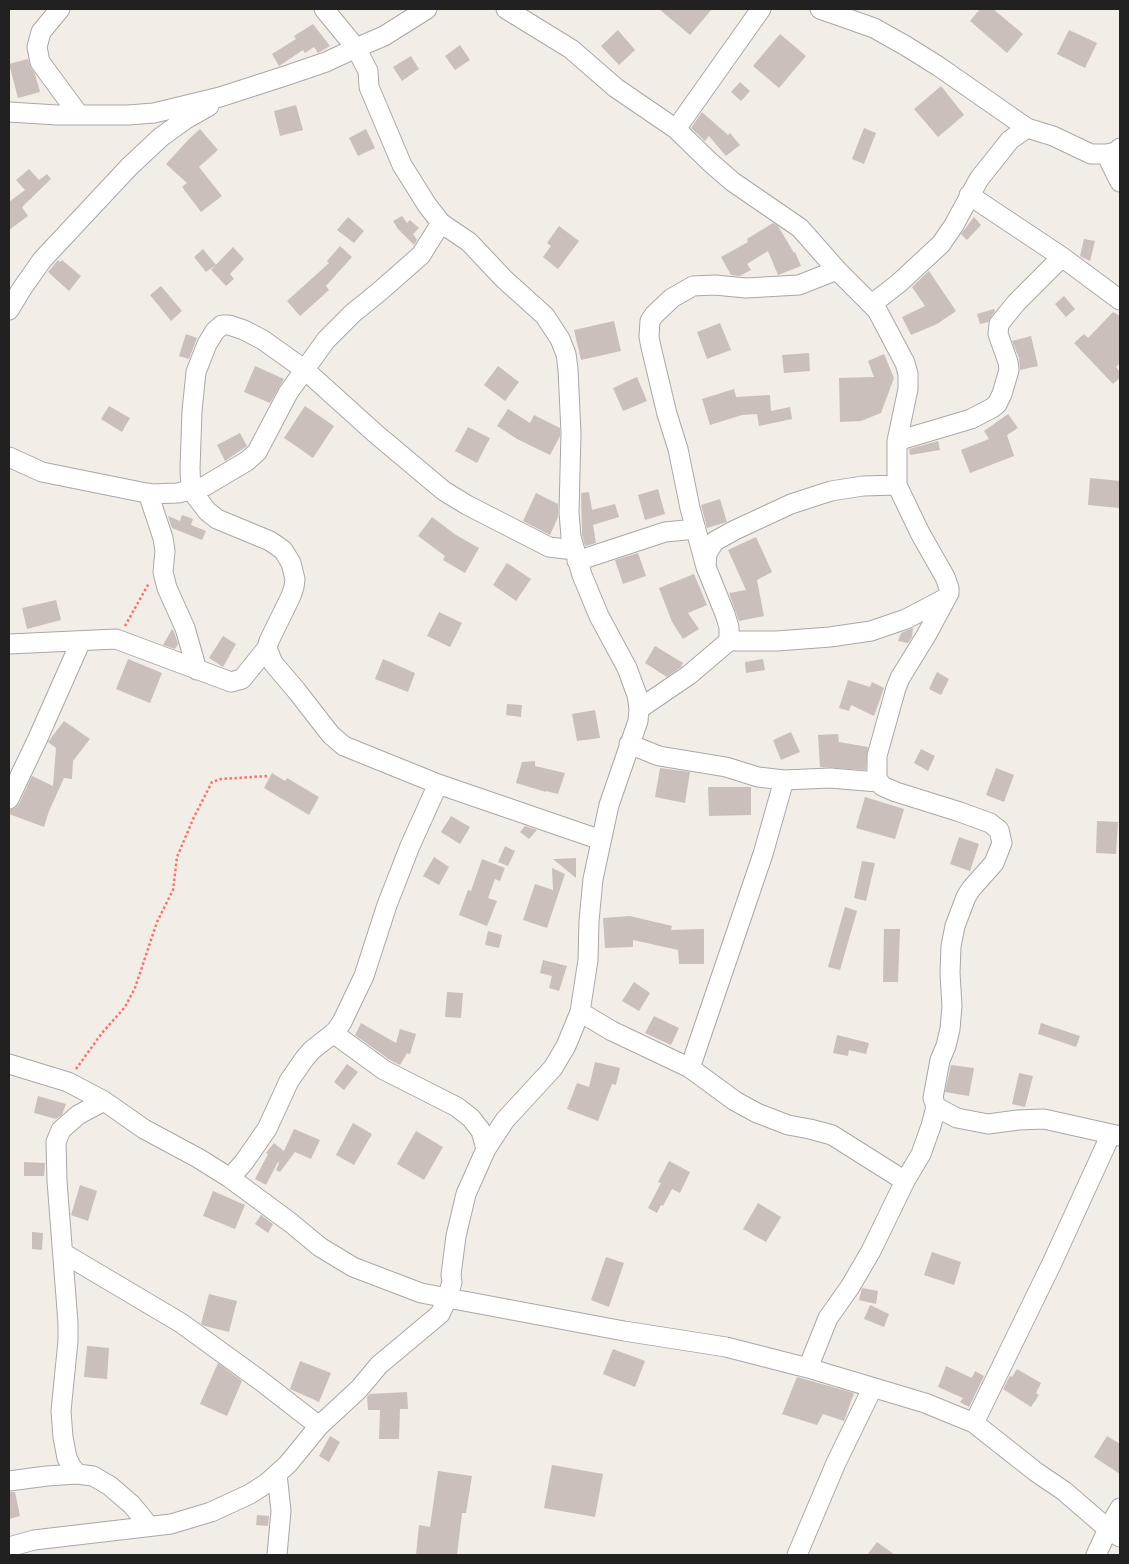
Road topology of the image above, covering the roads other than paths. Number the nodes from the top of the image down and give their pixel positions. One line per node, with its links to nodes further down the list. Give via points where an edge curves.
1 (60, 9): 10 (street, via 41,32 38,54 40,62)
2 (324, 9): 7 (street)
3 (427, 9): 7 (street, via 384,36)
4 (506, 9): 12 (street, via 571,49 616,88)
5 (762, 9): 12 (street)
6 (820, 9): 11 (street, via 874,28 906,46)
7 (356, 48): 8 (street, via 326,62); 16 (street, via 368,71 369,87 402,165)
8 (220, 97): 10 (street, via 142,115); 21 (street, via 161,137 129,167 42,260)
9 (9, 112): 10 (street)
10 (79, 115)
11 (1027, 128): 13 (street, via 1091,154); 15 (street, via 1002,148)
12 (676, 129): 18 (street, via 732,182 800,228)
13 (1116, 152): 14 (street)
14 (1120, 182)
15 (969, 196): 17 (street); 20 (street, via 954,225 929,257)
16 (440, 223): 22 (street, via 422,255 353,313 326,340); 29 (street, via 469,242 545,316 560,339 568,369 571,537)
17 (1062, 257): 19 (street); 23 (street, via 999,324 998,334 1009,370 997,404 970,419)
18 (837, 270): 20 (street); 28 (street, via 787,286 693,286 666,303 650,321 651,347)
19 (1120, 300)
20 (872, 304): 23 (street, via 882,316 908,374)
21 (9, 310)
22 (305, 370): 26 (street, via 288,393 256,452 206,486); 26 (street, via 244,330 222,325 215,331 196,372); 29 (street, via 444,491 548,547)
23 (897, 441): 25 (street)
24 (9, 457): 27 (street, via 42,472)
25 (897, 484): 30 (street, via 831,491 791,504 716,541 707,553); 31 (street, via 948,584)
26 (191, 490): 27 (street); 35 (street, via 217,519 270,541 283,550 291,564 294,587)
27 (148, 493): 36 (street, via 163,538 167,588 185,628)
28 (696, 529): 29 (street, via 665,532); 30 (street)
29 (576, 556): 37 (street, via 599,616 627,668)
30 (706, 568): 34 (street, via 725,614)
31 (946, 598): 34 (street, via 906,619 871,631 777,641); 40 (street, via 896,688 877,756)
32 (10, 638): 33 (street)
33 (81, 641): 36 (street, via 116,639); 42 (street)
34 (729, 641): 37 (street, via 689,675)
35 (267, 648): 36 (street, via 239,681 228,682); 41 (street, via 273,663 331,736 344,746)
36 (197, 670)
37 (639, 709): 38 (street)
38 (629, 744): 39 (street, via 659,756); 43 (street)
39 (784, 780): 40 (street, via 830,778); 47 (street, via 755,880)
40 (878, 782): 49 (street, via 896,792 990,823 1001,836 1002,843 994,863 971,889 954,926 951,946 952,1014 933,1098)
41 (438, 784): 43 (street); 45 (street, via 386,905 364,976 342,1022)
42 (9, 798)
43 (601, 840): 44 (street, via 593,879 588,960)
44 (580, 1012): 47 (street); 51 (street, via 553,1068)
45 (333, 1033): 50 (street, via 384,1070 457,1107); 54 (street, via 312,1050 295,1073 268,1129)
46 (12, 1067): 48 (street, via 68,1082)
47 (690, 1068): 55 (street, via 758,1113 788,1125 832,1135)
48 (104, 1101): 54 (street, via 144,1129); 56 (street, via 72,1120 61,1130 56,1142)
49 (936, 1107): 52 (street, via 957,1118 988,1124 1044,1119); 55 (street, via 921,1154)
50 (471, 1118): 51 (street, via 482,1122); 53 (street)
51 (505, 1120): 53 (street)
52 (1115, 1135): 60 (street)
53 (486, 1149): 57 (street, via 466,1194)
54 (230, 1178): 57 (street, via 337,1258 421,1293)
55 (904, 1181): 58 (street, via 871,1251 828,1318)
56 (63, 1253): 61 (street, via 181,1323); 62 (street, via 68,1332 61,1411 68,1458)
57 (447, 1299): 58 (street, via 726,1347); 61 (street, via 440,1314 379,1365)
58 (808, 1368): 59 (street)
59 (872, 1388): 60 (street, via 925,1403); 70 (street)
60 (974, 1422): 67 (street)
61 (320, 1426): 63 (street)
62 (77, 1474): 64 (street); 66 (street, via 93,1476 110,1486)
63 (277, 1474): 66 (street, via 250,1494 211,1512 171,1524); 69 (street, via 281,1511)
64 (9, 1482)
65 (1120, 1508): 67 (street)
66 (150, 1526): 68 (street, via 34,1540)
67 (1114, 1533): 71 (street)
68 (9, 1548)
69 (277, 1555)
70 (796, 1555)
71 (1096, 1555)

